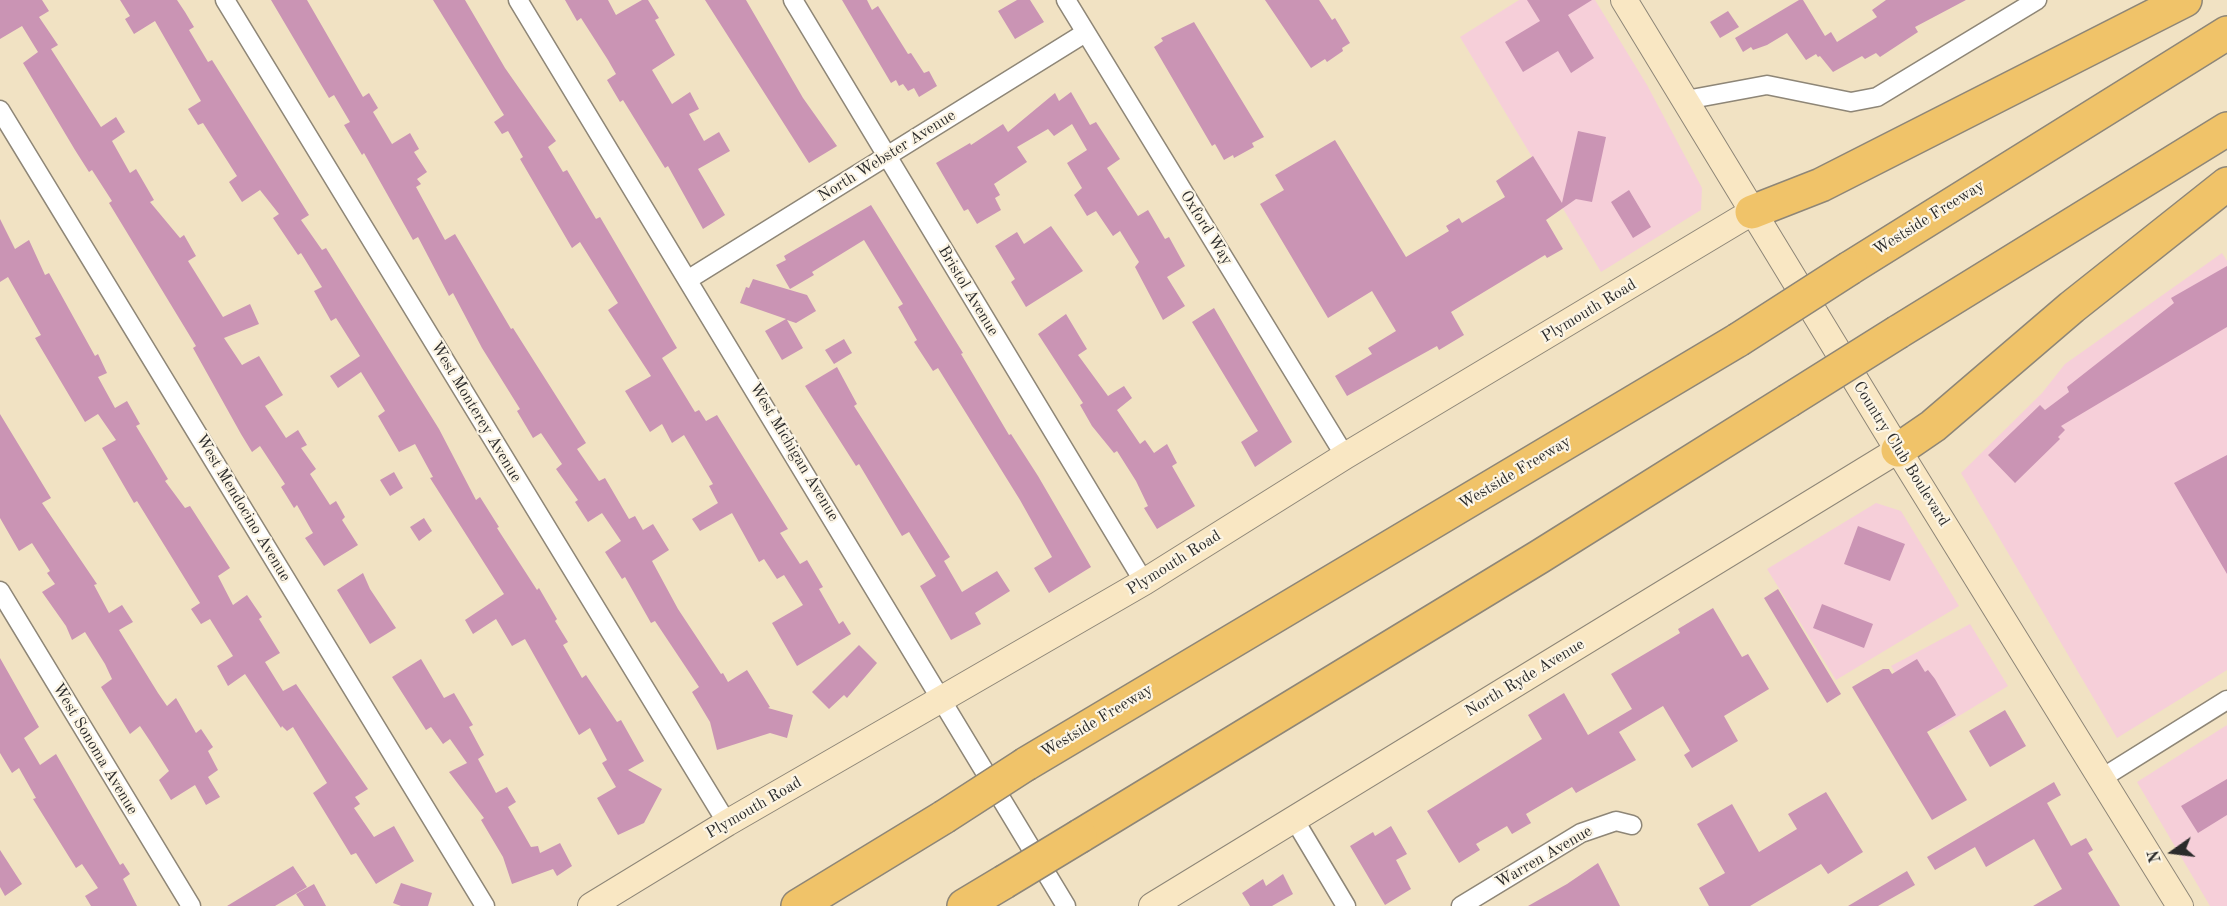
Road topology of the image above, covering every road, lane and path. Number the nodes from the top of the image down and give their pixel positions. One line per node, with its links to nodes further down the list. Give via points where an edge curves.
1 (225, 0): 25 (street, West Monterey Avenue)
2 (518, 0): 16 (street, West Michigan Avenue)
3 (793, 0): 13 (street, Bristol Avenue)
4 (1066, 0): 8 (street, Oxford Way)
5 (1624, 0): 10 (street, Country Club Boulevard)
6 (2037, 0): 10 (street, via 1877,97 1851,102 1767,85)
7 (2185, 0): 15 (highway, via 1821,185)
8 (1085, 33): 13 (street, North Webster Avenue); 18 (street, Oxford Way)
9 (2227, 33): 30 (highway, Westside Freeway, bridge, via 1738,340 1026,764)
10 (1686, 100): 15 (street, Country Club Boulevard)
11 (0, 110): 28 (street, West Mendocino Avenue)
12 (2227, 129): 31 (highway, bridge, via 1539,557)
13 (886, 156): 16 (street, North Webster Avenue); 19 (street, Bristol Avenue)
14 (2227, 184): 17 (highway, via 2072,307 1933,426)
15 (1752, 212): 17 (street, Country Club Boulevard); 18 (street, Plymouth Road)
16 (689, 279): 21 (street, West Michigan Avenue)
17 (1898, 450): 23 (street, Country Club Boulevard); 24 (street, North Ryde Avenue)
18 (1346, 456): 19 (street, Plymouth Road)
19 (1144, 582): 21 (street, Plymouth Road)
20 (0, 591): 27 (street, West Sonoma Avenue)
21 (943, 700): 25 (street, Plymouth Road); 32 (street, West Michigan Avenue)
22 (2227, 700): 23 (street)
23 (2102, 778): 36 (street, Country Club Boulevard)
24 (1294, 819): 33 (street, North Ryde Avenue); 34 (street)
25 (727, 823): 29 (street, Plymouth Road)
26 (1632, 825): 35 (street, Warren Avenue, via 1616,821 1588,830)
27 (191, 906)
28 (485, 906)
29 (591, 906)
30 (798, 906)
31 (964, 906)
32 (1066, 906)
33 (1152, 906)
34 (1346, 906)
35 (1461, 906)
36 (2180, 906)

